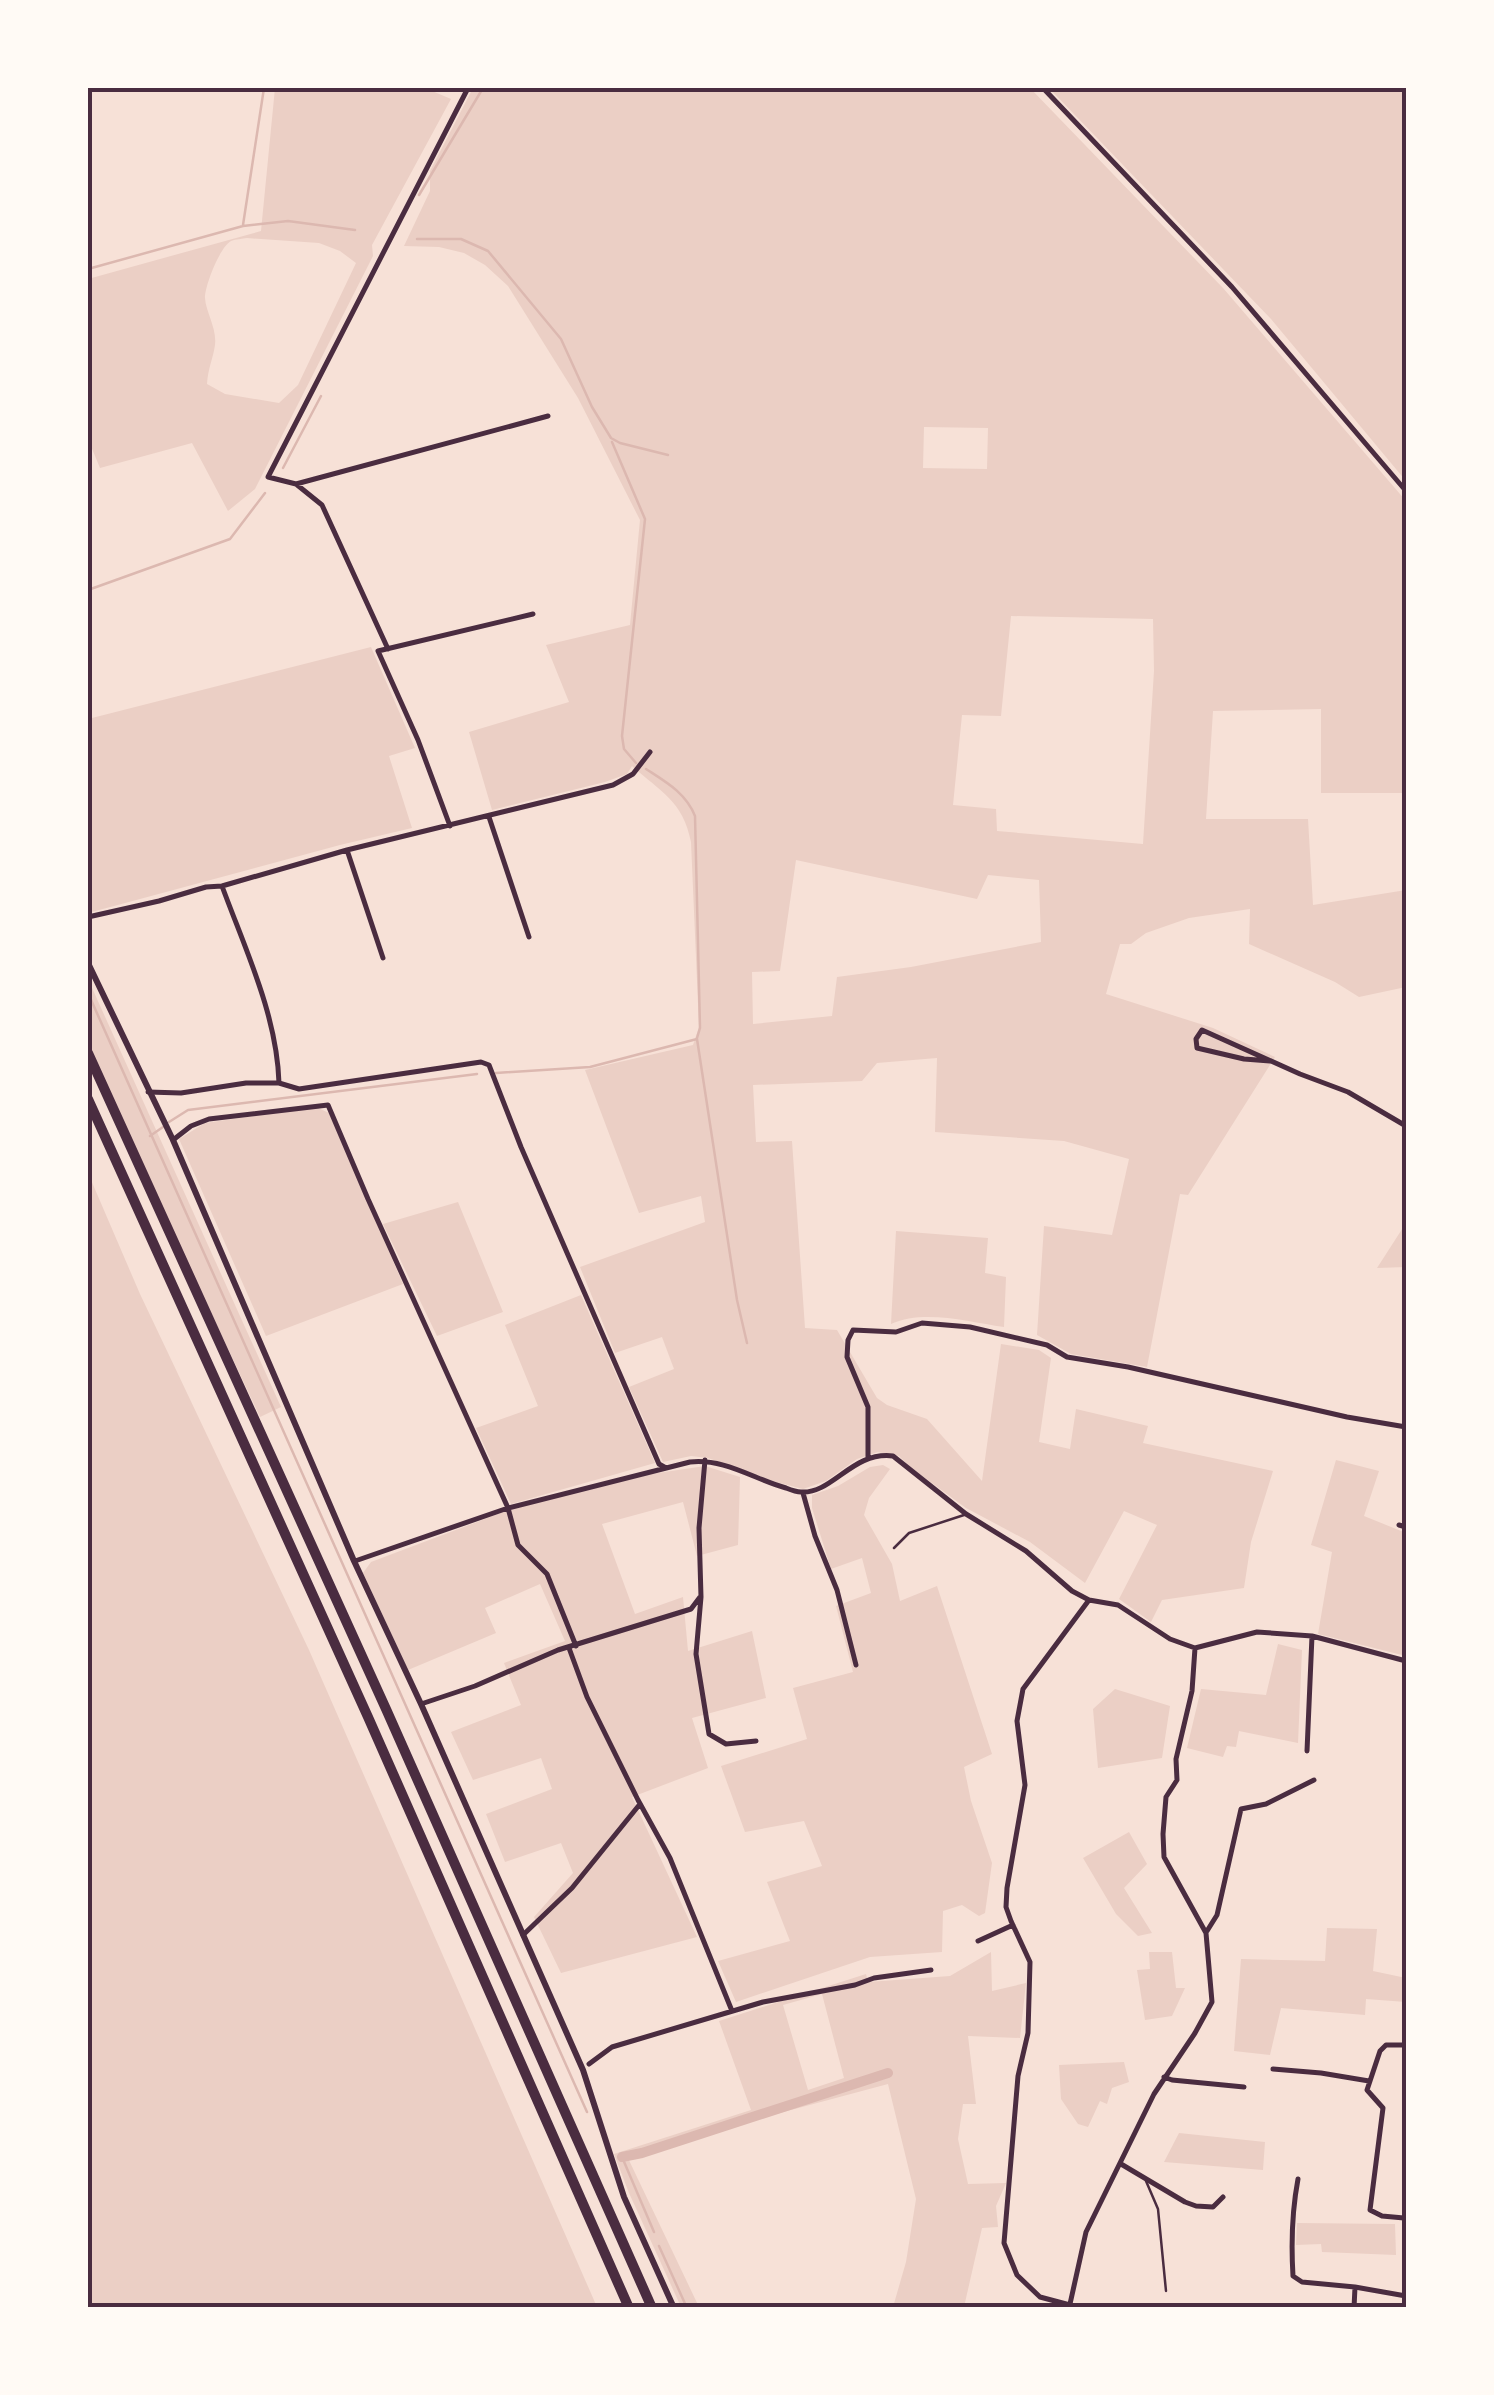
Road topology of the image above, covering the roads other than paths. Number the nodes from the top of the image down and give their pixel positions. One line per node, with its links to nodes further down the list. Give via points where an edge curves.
1 (468, 88): 4 (street, via 268,476)
2 (1044, 88): 5 (street, via 1232,287)
3 (548, 416): 4 (street)
4 (296, 484): 7 (street, via 322,505)
5 (1406, 490)
6 (533, 614): 7 (street)
7 (388, 649): 10 (street, via 378,651)
8 (650, 752): 9 (street, via 633,774 613,785)
9 (489, 816): 10 (street); 14 (street)
10 (450, 826): 11 (street)
11 (346, 850): 12 (street); 15 (street)
12 (222, 886): 13 (street); 19 (street, via 268,1015)
13 (88, 918)
14 (529, 938)
15 (384, 958)
16 (88, 962): 20 (street)
17 (88, 1053): 71 (highway)
18 (1270, 1061): 18 (street, via 1197,1048 1196,1040 1202,1030); 22 (street, via 1348,1092)
19 (279, 1084): 20 (street); 27 (street, via 299,1089 488,1065)
20 (148, 1092): 23 (street)
21 (88, 1099): 70 (highway)
22 (1406, 1126)
23 (171, 1136): 29 (street, via 209,1119 328,1105); 32 (street)
24 (1406, 1427): 25 (street, via 1067,1357 1047,1345 970,1327 922,1324 896,1332 853,1330 848,1340 846,1357 868,1407)
25 (868, 1457): 28 (street); 30 (street, via 893,1456)
26 (705, 1460): 27 (street); 28 (street); 33 (street)
27 (666, 1468): 29 (street)
28 (803, 1493): 39 (street)
29 (508, 1508): 32 (street); 36 (street, via 518,1545 548,1574)
30 (966, 1514): 31 (lane, via 909,1533); 34 (street)
31 (894, 1548)
32 (354, 1561): 41 (street)
33 (701, 1597): 36 (street, via 692,1609); 43 (street, via 696,1654 709,1734 726,1744)
34 (1089, 1600): 37 (street, via 1118,1606); 47 (street, via 1023,1690 1017,1721 1025,1785 1006,1907)
35 (1312, 1636): 37 (street, via 1256,1632); 38 (street); 44 (street)
36 (572, 1647): 41 (street); 46 (street, via 586,1697)
37 (1195, 1648): 48 (street, via 1163,1834 1164,1857)
38 (1406, 1662)
39 (856, 1665)
40 (1406, 1694): 42 (lane)
41 (421, 1704): 49 (street)
42 (1406, 1712)
43 (756, 1740)
44 (1307, 1751)
45 (1314, 1780): 48 (street, via 1241,1809 1217,1915)
46 (640, 1804): 49 (street, via 572,1888); 52 (street, via 670,1858)
47 (1014, 1925): 50 (street); 69 (street, via 1030,1962 1028,2033 1018,2076 1004,2242 1017,2275 1040,2297)
48 (1206, 1932): 56 (street, via 1212,2002)
49 (523, 1935): 72 (street)
50 (978, 1941)
51 (931, 1970): 52 (street)
52 (732, 2011): 54 (street, via 612,2047)
53 (1406, 2045): 57 (street, via 1386,2045)
54 (589, 2064)
55 (1273, 2069): 57 (street)
56 (1164, 2076): 58 (street); 59 (street)
57 (1369, 2081): 63 (street, via 1367,2090 1383,2108 1370,2210)
58 (1244, 2087)
59 (1120, 2164): 60 (street); 69 (street, via 1086,2232)
60 (1145, 2177): 62 (street, via 1196,2206 1213,2206); 67 (lane, via 1158,2210)
61 (1298, 2178): 66 (street, via 1292,2276)
62 (1223, 2197)
63 (1406, 2222)
64 (1406, 2240): 65 (street)
65 (1406, 2275)
66 (1355, 2287): 68 (street); 73 (street)
67 (1166, 2292)
68 (1406, 2296)
69 (1070, 2306)
70 (629, 2308)
71 (652, 2308)
72 (674, 2308)
73 (1354, 2308)

